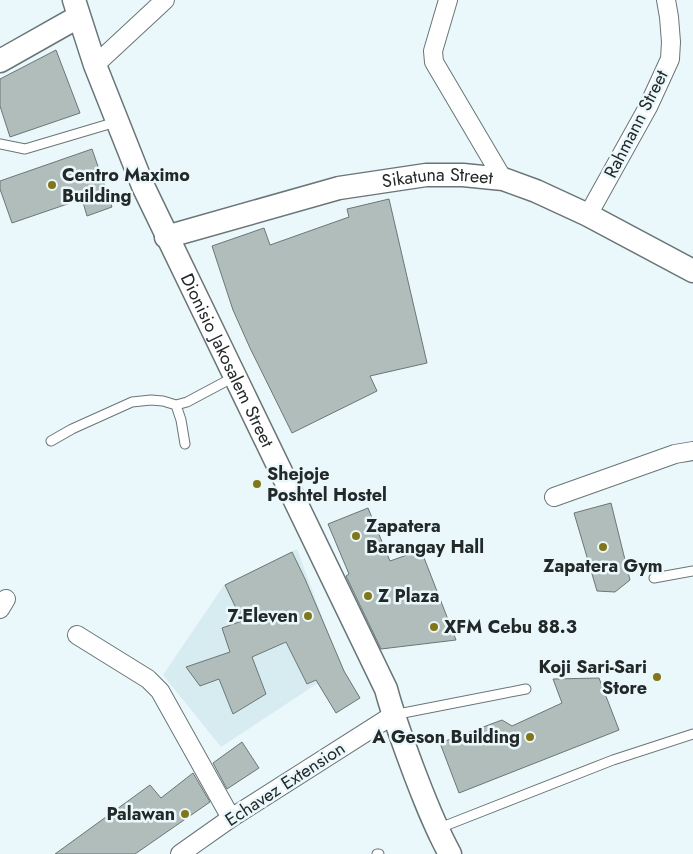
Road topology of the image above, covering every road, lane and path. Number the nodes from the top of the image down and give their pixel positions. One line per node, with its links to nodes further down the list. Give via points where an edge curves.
1 (165, 0): 6 (street)
2 (448, 0): 9 (street, via 433,50 434,62)
3 (666, 0): 10 (street, Rahmann Street, via 670,59 648,107)
4 (76, 8): 5 (street); 6 (street, Dionisio Jakosalem Street)
5 (0, 61)
6 (95, 65): 7 (street, Dionisio Jakosalem Street)
7 (116, 122): 8 (lane, via 25,149); 11 (street, Dionisio Jakosalem Street)
8 (0, 144)
9 (503, 179): 10 (street, Sikatuna Street); 11 (street, Sikatuna Street, via 426,175 339,188)
10 (588, 215): 12 (street, Sikatuna Street)
11 (166, 237): 13 (street, Dionisio Jakosalem Street)
12 (693, 271)
13 (234, 377): 14 (lane); 23 (street, Dionisio Jakosalem Street, via 366,646 386,689)
14 (176, 405): 15 (lane, via 151,400 132,402); 16 (lane)
15 (51, 441)
16 (185, 444)
17 (693, 451): 18 (street, via 675,454)
18 (554, 497)
19 (693, 571): 20 (lane)
20 (654, 578)
21 (76, 635): 25 (street, via 148,679 160,691)
22 (526, 689): 23 (lane)
23 (392, 715): 25 (street, Echavez Extension); 26 (street, Dionisio Jakosalem Street)
24 (693, 734): 26 (lane, via 612,760)
25 (231, 818): 27 (street, Echavez Extension)
26 (436, 829): 28 (street, Dionisio Jakosalem Street)
27 (180, 854)
28 (450, 854)

